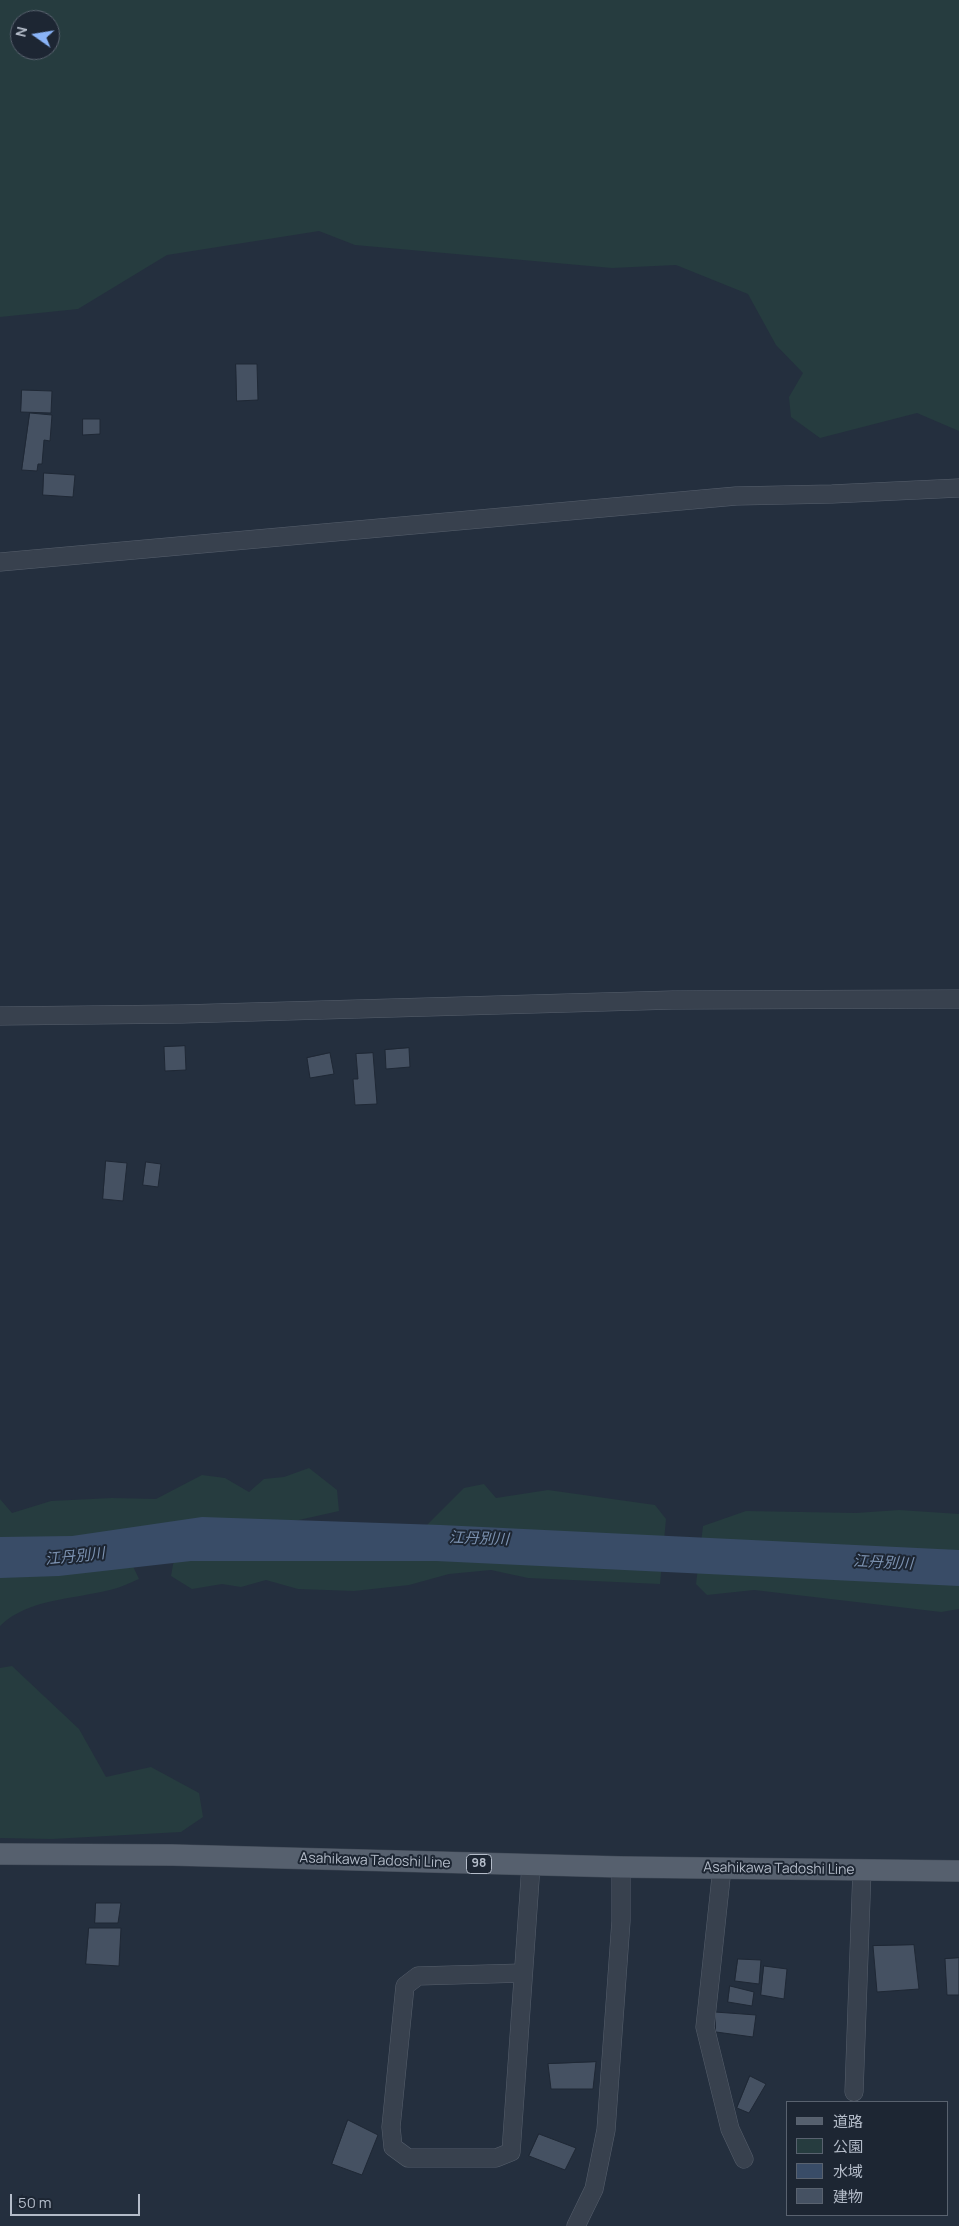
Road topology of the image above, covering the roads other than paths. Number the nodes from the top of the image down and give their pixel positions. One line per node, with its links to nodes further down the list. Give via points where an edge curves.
1 (959, 488): 2 (street, via 736,496)
2 (0, 562)
3 (959, 999): 4 (street, via 673,1000)
4 (0, 1016)
5 (0, 1854): 6 (main road, Asahikawa Tadoshi Line / 98, via 172,1855)
6 (531, 1865): 7 (main road, Asahikawa Tadoshi Line / 98); 11 (street)
7 (620, 1868): 8 (main road, Asahikawa Tadoshi Line / 98); 14 (street, via 621,1921 606,2130 594,2189)
8 (722, 1868): 9 (main road, Asahikawa Tadoshi Line / 98); 13 (street, via 705,2027 730,2129)
9 (862, 1870): 10 (main road, Asahikawa Tadoshi Line / 98); 12 (street)
10 (959, 1871)
11 (523, 1974): 11 (street, via 511,2152 496,2158 408,2158 393,2147 391,2127 405,1986 418,1976)
12 (854, 2092)
13 (744, 2159)
14 (576, 2226)

